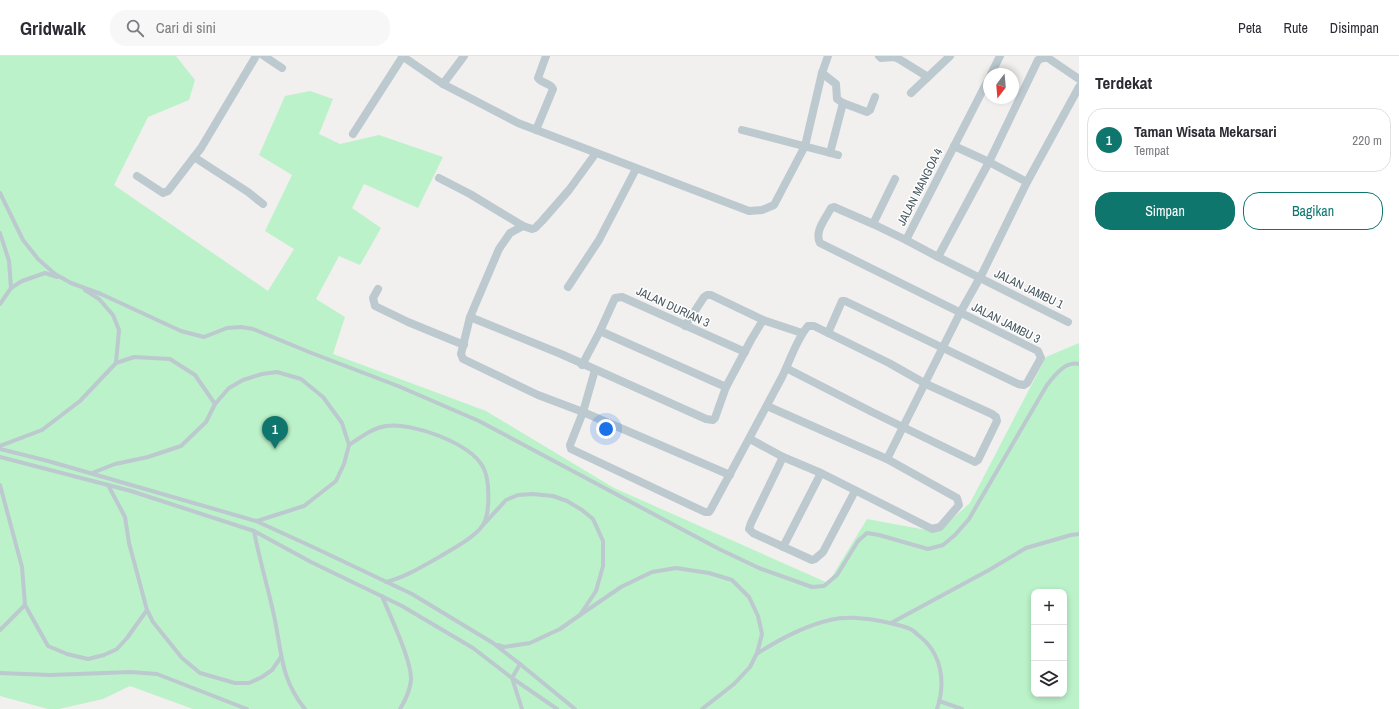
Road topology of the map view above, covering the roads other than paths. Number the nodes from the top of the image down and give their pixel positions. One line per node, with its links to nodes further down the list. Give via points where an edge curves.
1 (256, 56): 29 (street)
2 (264, 56): 12 (street)
3 (403, 56): 17 (street); 25 (street)
4 (464, 56): 17 (street)
5 (546, 56): 23 (street, via 538,78 553,89)
6 (828, 56): 14 (street)
7 (879, 56): 15 (street, via 894,57)
8 (950, 56): 15 (street)
9 (1000, 56): 13 (street)
10 (1030, 56): 11 (street)
11 (1038, 60): 16 (street, via 1048,58); 30 (street)
12 (282, 68)
13 (994, 68)
14 (822, 73): 22 (street, via 836,84 838,99); 26 (street)
15 (928, 77): 20 (street)
16 (1079, 79)
17 (443, 84): 23 (street)
18 (1079, 87): 35 (street)
19 (983, 90): 27 (street, JALAN MANGOA 4)
20 (911, 94)
21 (875, 97): 22 (street, via 867,112)
22 (843, 103): 26 (street, via 834,154)
23 (536, 130): 28 (street)
24 (742, 130): 26 (street)
25 (352, 134)
26 (805, 146): 31 (street, via 774,205 762,210 749,211)
27 (954, 146): 30 (street); 41 (street, JALAN MANGOA 4)
28 (596, 153): 31 (street); 39 (street, via 542,221 532,229)
29 (194, 157): 32 (street, via 166,193); 37 (street)
30 (989, 162): 35 (street); 42 (street)
31 (636, 169): 44 (street, via 599,240)
32 (137, 176)
33 (439, 178): 39 (street)
34 (895, 179): 38 (street)
35 (1027, 182): 43 (street)
36 (0, 194): 60 (lane, via 23,240 38,259 55,274 71,283 181,331 204,338 227,328 253,329 398,386 479,421 719,549 759,568 812,587 824,586 837,575 858,541 867,533 928,548 943,545 955,536 969,519 1047,385 1060,370)
37 (263, 204)
38 (873, 224): 41 (street, JALAN JAMBU 1); 48 (street, JALAN JAMBU 1, via 832,208 818,232 818,238 820,243)
39 (523, 226): 49 (street, via 510,233 499,248)
40 (0, 233): 45 (lane, via 9,260)
41 (906, 240): 42 (street, JALAN JAMBU 1)
42 (938, 257): 43 (street, JALAN JAMBU 1)
43 (980, 278): 48 (street); 51 (street, JALAN JAMBU 1)
44 (568, 286)
45 (11, 288): 47 (lane); 59 (lane, via 22,281 45,274 61,278 99,298 113,315 119,330)
46 (378, 289): 56 (street, via 373,298 375,306)
47 (0, 304)
48 (960, 313): 57 (street); 57 (street, JALAN JAMBU 3, via 1038,352 1041,358 1024,385)
49 (470, 317): 56 (street); 61 (street)
50 (763, 320): 52 (street, via 707,295); 54 (street); 58 (street)
51 (1068, 322)
52 (685, 326): 53 (street, JALAN DURIAN 3, via 618,297 614,298); 58 (street, JALAN DURIAN 3)
53 (600, 331): 61 (street, JALAN DURIAN 3); 65 (street)
54 (802, 333): 55 (street, via 808,326 814,326); 62 (street)
55 (828, 333): 57 (street, via 842,301 845,300); 64 (street)
56 (464, 345): 68 (street, via 461,356 464,360 538,395)
57 (943, 348): 64 (street)
58 (745, 352): 65 (street)
59 (116, 363): 66 (lane, via 134,357 170,359 195,375); 72 (lane, via 80,401 42,430)
60 (1079, 364)
61 (582, 365): 63 (street)
62 (786, 368): 67 (street); 69 (street)
63 (595, 370): 65 (street, via 710,420 716,418); 68 (street)
64 (926, 384): 69 (street); 69 (street, via 996,417 996,424 978,460 972,461)
65 (726, 387)
66 (216, 404): 71 (lane, via 229,388 262,374 277,372 301,379 323,396 342,423); 77 (lane, via 206,422 181,446)
67 (767, 406): 70 (street); 76 (street)
68 (583, 412): 79 (street); 79 (street, via 570,445 572,449 705,512 712,509)
69 (904, 427): 76 (street)
70 (750, 439): 75 (street); 79 (street)
71 (349, 445): 83 (lane, via 336,481 304,506); 84 (lane, via 374,428 400,425 438,435 465,449 484,468 489,486)
72 (0, 446)
73 (0, 449): 77 (lane)
74 (0, 457): 81 (lane)
75 (783, 457): 78 (street); 87 (street, via 749,529)
76 (887, 460): 82 (street, via 958,498 958,505 940,527 932,529)
77 (91, 473): 83 (lane)
78 (821, 473): 82 (street); 87 (street)
79 (730, 475)
80 (0, 485): 90 (lane, via 22,567)
81 (108, 485): 85 (lane); 91 (lane, via 125,517)
82 (855, 491): 87 (street, via 823,552 814,560)
83 (256, 521): 88 (lane)
84 (484, 524): 88 (lane, via 468,540 399,579); 92 (lane, via 506,500 518,495 533,494 553,496 567,501 592,519 603,541 603,566 596,591)
85 (254, 531): 89 (lane); 97 (lane, via 275,618)
86 (1079, 534): 93 (lane, via 1026,548)
87 (783, 547)
88 (386, 582): 95 (lane, via 412,594)
89 (382, 596): 100 (lane, via 473,648); 104 (lane, via 409,667 411,681)
90 (26, 605): 91 (lane, via 48,646 88,659 117,649); 94 (lane)
91 (146, 610): 97 (lane, via 182,658 200,673 235,683 249,683 272,670)
92 (580, 615): 95 (lane, via 560,629 530,643 504,647); 96 (lane, via 621,587 652,572 676,568 709,573 732,580 749,597 758,616 762,634)
93 (891, 623): 96 (lane, via 855,617 830,620 780,639); 101 (lane, via 910,628 927,642 938,661 942,685)
94 (0, 630)
95 (493, 643): 98 (lane)
96 (757, 653): 108 (lane, via 750,667 734,684)
97 (281, 657): 103 (lane, via 290,686)
98 (520, 664): 100 (lane); 107 (lane)
99 (0, 673): 102 (lane, via 157,674)
100 (512, 678): 105 (lane); 106 (lane)
101 (939, 701): 109 (lane); 110 (lane)
102 (247, 709)
103 (305, 709)
104 (400, 709)
105 (522, 709)
106 (557, 709)
107 (575, 709)
108 (702, 709)
109 (937, 709)
110 (962, 709)

